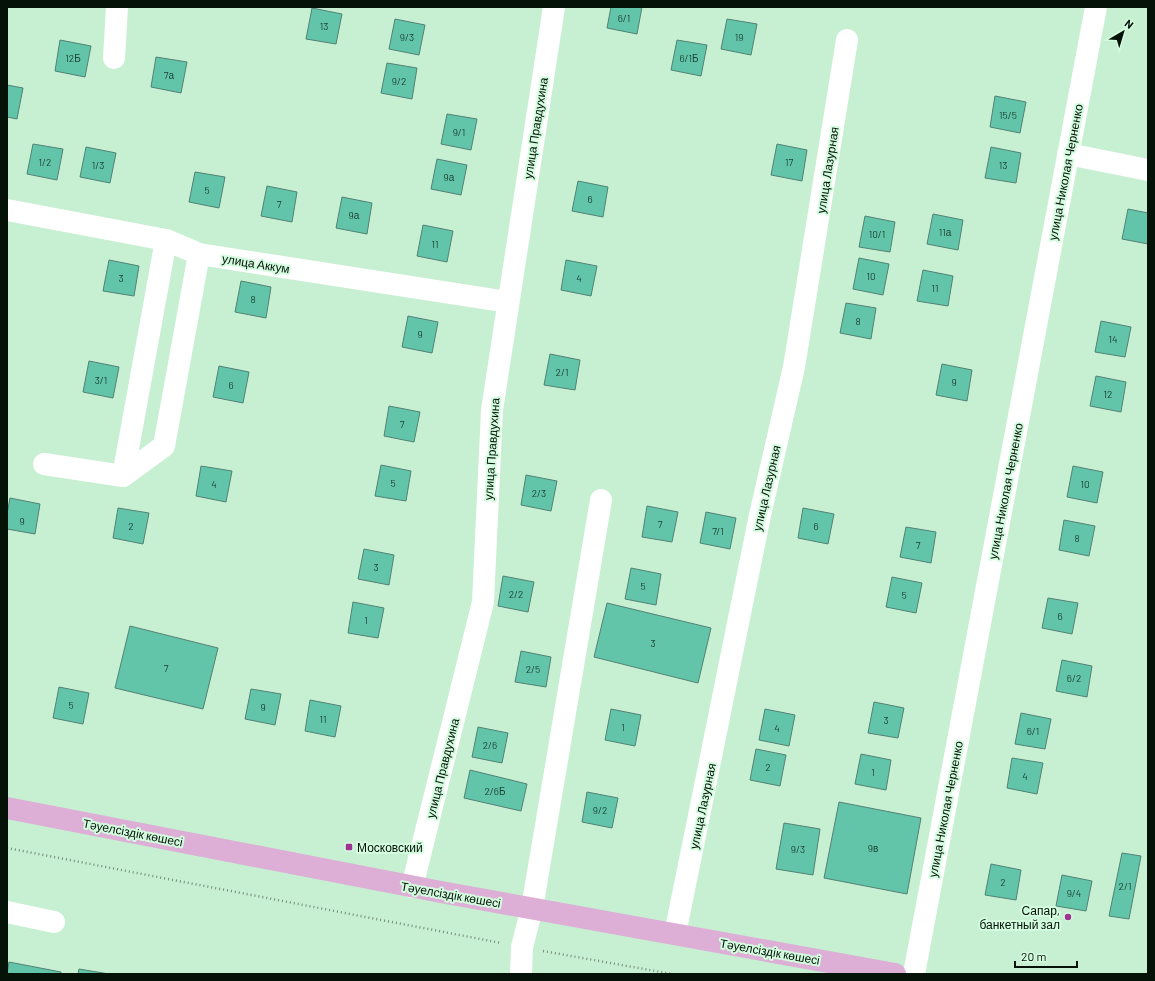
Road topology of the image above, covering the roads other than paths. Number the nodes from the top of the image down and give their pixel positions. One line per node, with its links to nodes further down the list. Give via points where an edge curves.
1 (117, 7): 5 (street)
2 (554, 7): 11 (street, улица Правдухина)
3 (1096, 7): 6 (street, улица Николая Черненко)
4 (847, 40): 20 (street, улица Лазурная, via 794,367 760,515)
5 (114, 58)
6 (1068, 154): 7 (street); 23 (street, улица Николая Черненко)
7 (1148, 170)
8 (7, 210): 9 (street, улица Аккум)
9 (166, 240): 10 (street, улица Аккум); 13 (street)
10 (199, 254): 11 (street, улица Аккум); 13 (street, via 164,446)
11 (508, 302): 16 (street, улица Правдухина, via 492,410 483,602)
12 (44, 464): 13 (street)
13 (123, 476)
14 (600, 500): 17 (street)
15 (7, 808): 16 (main road, Тәуелсіздік көшесі)
16 (412, 887): 17 (main road, Тәуелсіздік көшесі)
17 (532, 908): 20 (main road, Тәуелсіздік көшесі); 21 (street, via 522,947)
18 (7, 912): 19 (street)
19 (54, 922)
20 (675, 934): 22 (main road, Тәуелсіздік көшесі)
21 (521, 974)
22 (896, 974)
23 (914, 974)

